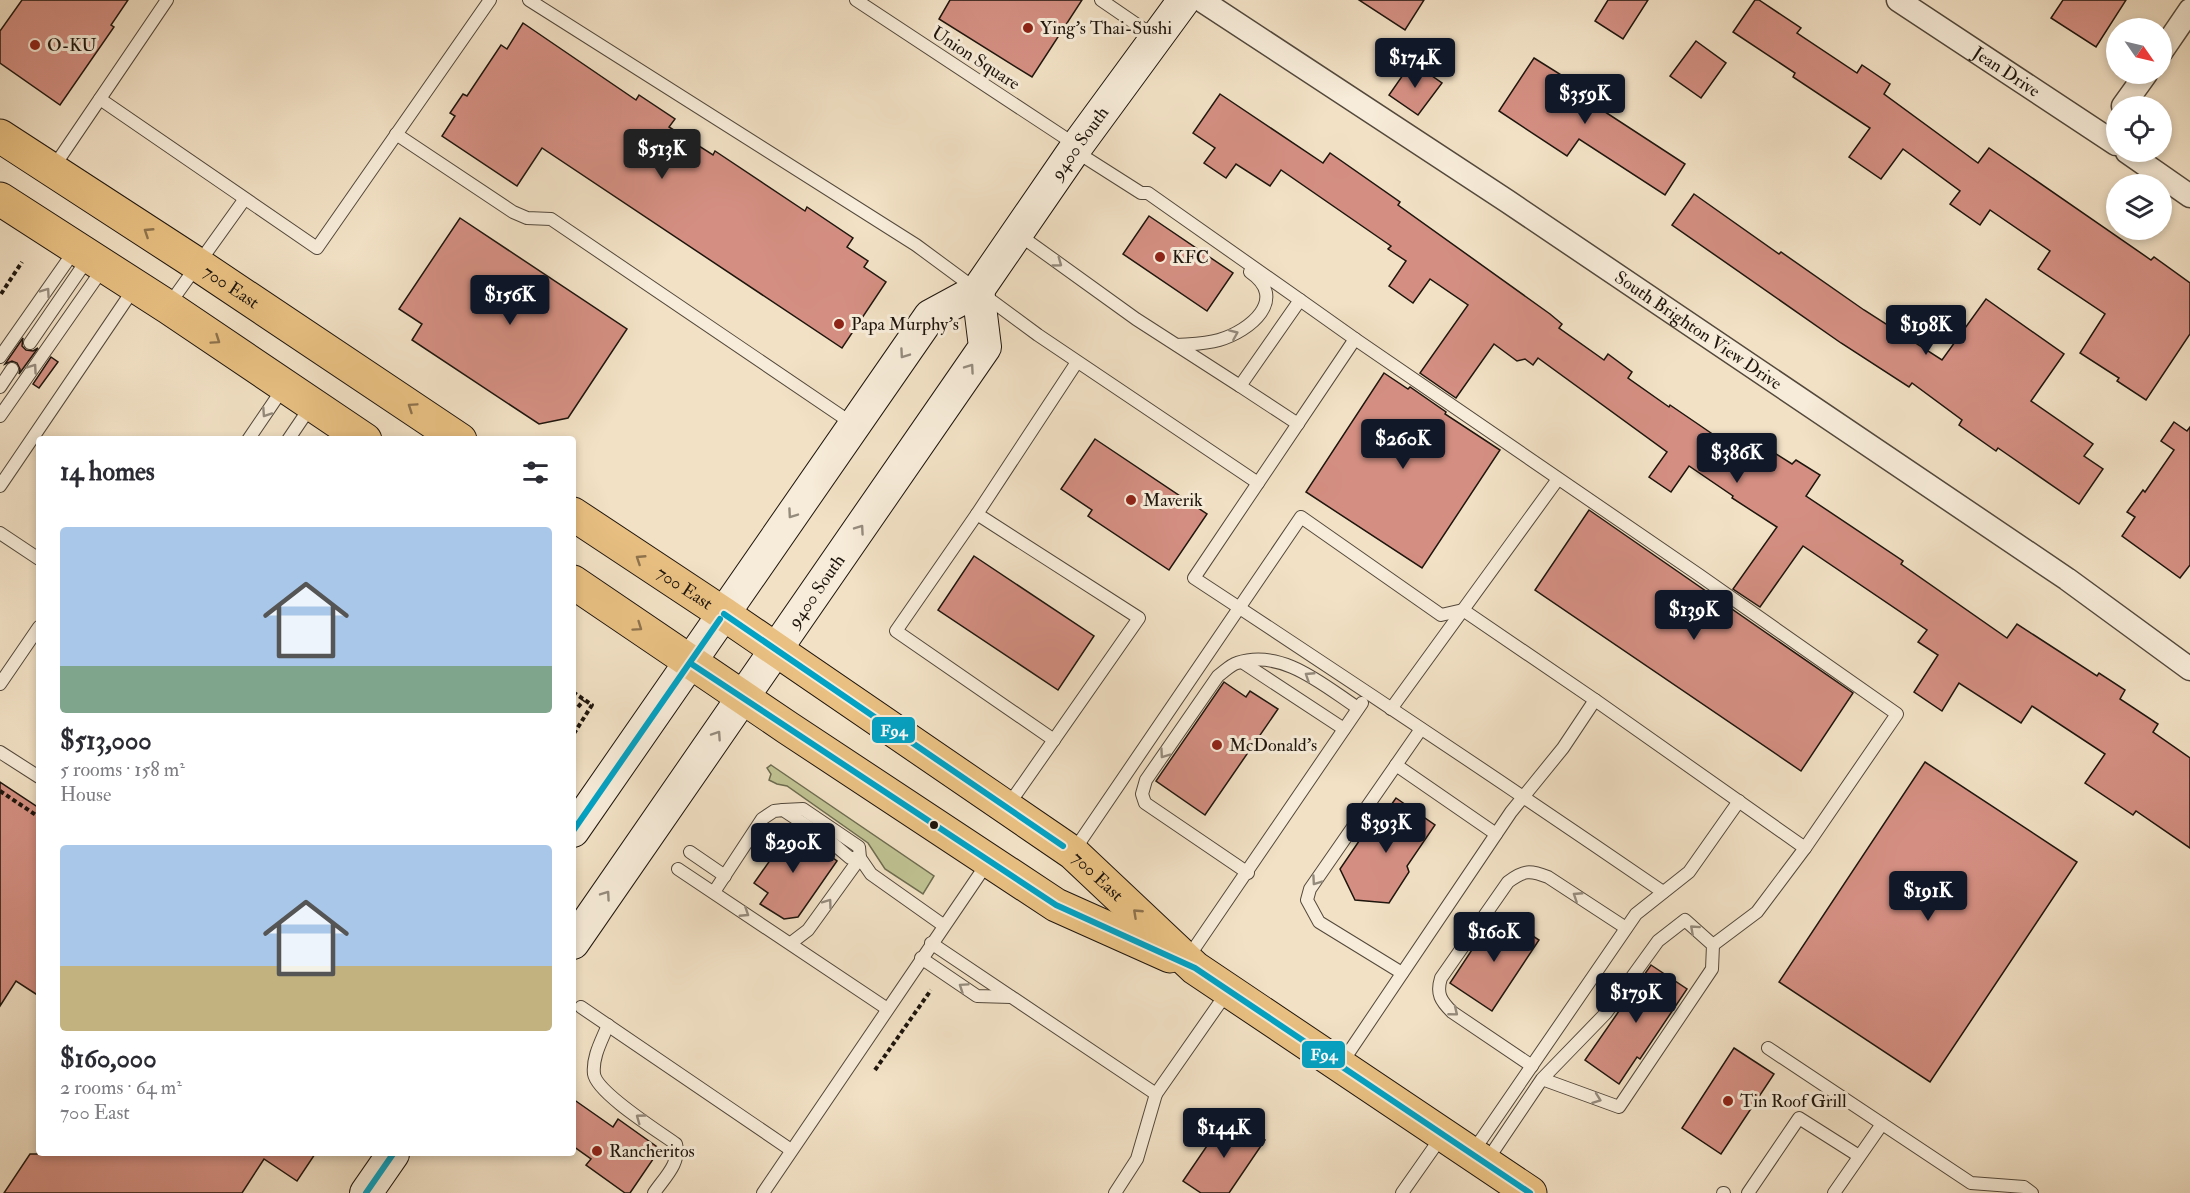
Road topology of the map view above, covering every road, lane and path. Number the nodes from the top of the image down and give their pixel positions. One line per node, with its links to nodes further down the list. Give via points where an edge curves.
1 (166, 0): 12 (lane)
2 (490, 0): 13 (lane)
3 (529, 0): 28 (lane, via 916,245)
4 (856, 0): 16 (lane, Union Square)
5 (1101, 0): 11 (lane)
6 (1184, 0): 11 (street, 9400 South)
7 (1202, 0): 64 (street, South Brighton View Drive, via 1526,214)
8 (1898, 0): 15 (street, Jean Drive)
9 (2190, 10): 10 (street)
10 (2172, 36)
11 (1156, 38): 16 (street, 9400 South)
12 (100, 99): 18 (lane); 21 (lane)
13 (396, 134): 21 (lane, via 317,248); 43 (lane, via 513,212 527,218 551,219)
14 (0, 136): 18 (main road, 700 East)
15 (2106, 137)
16 (1075, 148): 19 (lane, Union Square); 23 (street, 9400 South)
17 (2141, 162): 20 (street)
18 (52, 170): 26 (main road, 700 East, one-way to 18)
19 (1141, 193): 30 (lane, via 1148,193); 34 (lane, one-way to 19, via 1219,340 1245,329 1260,316 1267,301 1267,289 1257,277 1143,199)
20 (2190, 196)
21 (244, 200): 26 (lane)
22 (2, 203): 24 (main road)
23 (1017, 233): 28 (street, 9400 South); 34 (lane, one-way to 34)
24 (90, 257): 27 (main road); 33 (lane); 35 (lane, one-way to 24); 42 (lane, one-way to 24)
25 (22, 262): 29 (path)
26 (197, 264): 31 (lane); 48 (main road, 700 East, one-way to 26)
27 (136, 286): 31 (main road); 51 (lane)
28 (978, 290): 36 (lane); 43 (street, 9400 South, one-way to 43, via 930,316); 61 (street, 9400 South, one-way to 28, via 985,347)
29 (1, 294)
30 (1300, 300): 32 (lane); 39 (lane)
31 (168, 307): 38 (main road, one-way to 38)
32 (1355, 339): 44 (lane); 49 (lane)
33 (30, 343)
34 (1177, 345): 39 (lane)
35 (0, 357)
36 (1077, 362): 50 (lane); 52 (lane)
37 (12, 369): 40 (lane)
38 (285, 386): 41 (main road); 45 (lane, one-way to 45)
39 (1240, 386): 44 (lane)
40 (0, 387)
41 (312, 404): 46 (lane); 47 (main road)
42 (0, 416)
43 (854, 424): 59 (street, 9400 South, one-way to 59)
44 (1298, 424): 50 (lane)
45 (252, 436)
46 (291, 436)
47 (359, 436)
48 (454, 436)
49 (1558, 479): 58 (lane); 90 (lane, via 1897,714)
50 (1258, 483): 57 (lane, via 1194,578)
51 (0, 486)
52 (977, 514): 77 (lane, via 896,631); 77 (lane, via 1139,618)
53 (576, 516): 59 (main road, 700 East, one-way to 53)
54 (0, 532): 55 (lane)
55 (36, 557)
56 (576, 584): 63 (main road, 700 East, one-way to 63)
57 (1240, 609): 58 (lane, via 1301,517 1441,615); 67 (lane); 93 (lane)
58 (1463, 610): 70 (lane); 73 (lane)
59 (724, 614): 61 (main road, 700 East); 63 (street, 9400 South)
60 (36, 631): 65 (lane)
61 (776, 650): 68 (street, 9400 South); 84 (main road, 700 East)
62 (1242, 662): 72 (lane, one-way to 62, via 1292,667 1259,659); 74 (lane); 97 (lane, one-way to 97, via 1218,676 1146,780 1142,794 1145,803 1157,813)
63 (690, 663): 68 (main road, 700 East); 87 (street, 9400 South)
64 (2189, 665)
65 (0, 684)
66 (576, 694): 69 (path)
67 (1368, 694): 72 (lane); 73 (lane)
68 (743, 698): 95 (main road, 700 East); 103 (street, 9400 South, one-way to 68)
69 (584, 700): 71 (path); 76 (path, via 592,705)
70 (1595, 700): 82 (lane); 83 (lane)
71 (578, 707)
72 (1358, 708): 74 (lane)
73 (1391, 709): 75 (lane)
74 (1344, 729): 97 (lane)
75 (1421, 729): 79 (lane); 82 (lane)
76 (576, 730)
77 (1053, 740): 84 (lane)
78 (0, 752): 80 (lane)
79 (1396, 765): 88 (lane); 109 (lane, one-way to 109, via 1310,889 1307,900 1319,922)
80 (36, 775)
81 (0, 791): 86 (path)
82 (1523, 797): 88 (lane); 100 (lane)
83 (1739, 801): 90 (lane); 100 (lane, via 1689,872)
84 (1006, 808): 93 (main road, 700 East)
85 (783, 810): 94 (lane, via 850,858); 94 (lane, via 803,809 859,847); 98 (lane, via 762,819)
86 (36, 815)
87 (576, 827)
88 (1496, 834): 109 (lane)
89 (782, 838): 91 (path, via 773,849)
90 (1805, 848): 106 (lane, via 1756,912)
91 (776, 851)
92 (690, 852): 98 (lane)
93 (1073, 853): 108 (main road, 700 East, one-way to 93)
94 (860, 858): 101 (lane, via 872,874); 104 (lane, one-way to 94, via 807,930)
95 (988, 861): 101 (lane); 108 (main road, 700 East, via 1056,905)
96 (678, 869): 99 (lane)
97 (1248, 873): 108 (lane)
98 (725, 876): 99 (lane)
99 (714, 892): 104 (lane, one-way to 104)
100 (1663, 892): 102 (lane, via 1636,914)
101 (943, 925): 105 (lane)
102 (1626, 928): 117 (lane); 117 (lane, one-way to 117, via 1548,877 1535,872 1520,873 1508,882 1441,978 1441,1001 1452,1012)
103 (576, 939)
104 (791, 943): 113 (lane)
105 (931, 943): 107 (lane); 111 (lane)
106 (1713, 945): 118 (lane, one-way to 118, via 1685,920 1658,941 1606,1013); 118 (lane, one-way to 106, via 1618,1107 1712,969)
107 (921, 958): 111 (lane, one-way to 107, via 977,996); 113 (lane)
108 (1191, 964): 110 (main road, 700 East)
109 (1402, 973): 116 (lane)
110 (1228, 990): 116 (main road, 700 East); 119 (lane)
111 (1012, 997): 119 (lane)
112 (581, 1007): 114 (lane)
113 (886, 1008): 122 (lane)
114 (608, 1025): 122 (lane); 127 (lane, one-way to 114, via 676,1160 676,1144 606,1094 594,1076 595,1057)
115 (1768, 1048): 120 (lane)
116 (1340, 1065): 121 (main road, 700 East)
117 (1532, 1065): 125 (lane)
118 (1542, 1079): 125 (lane)
119 (1156, 1094): 129 (lane, via 1137,1159)
120 (1882, 1124): 124 (lane); 134 (lane, via 1971,1183 2024,1187)
121 (1443, 1135): 125 (main road, 700 East); 130 (lane)
122 (791, 1150): 128 (lane)
123 (392, 1156): 126 (street)
124 (1859, 1156): 132 (lane, via 1799,1118); 133 (lane)
125 (1478, 1158): 131 (main road, 700 East)
126 (366, 1193)
127 (654, 1193)
128 (763, 1193)
129 (1114, 1193)
130 (1402, 1193)
131 (1530, 1193)
132 (1748, 1193)
133 (1834, 1193)
134 (2032, 1193)

